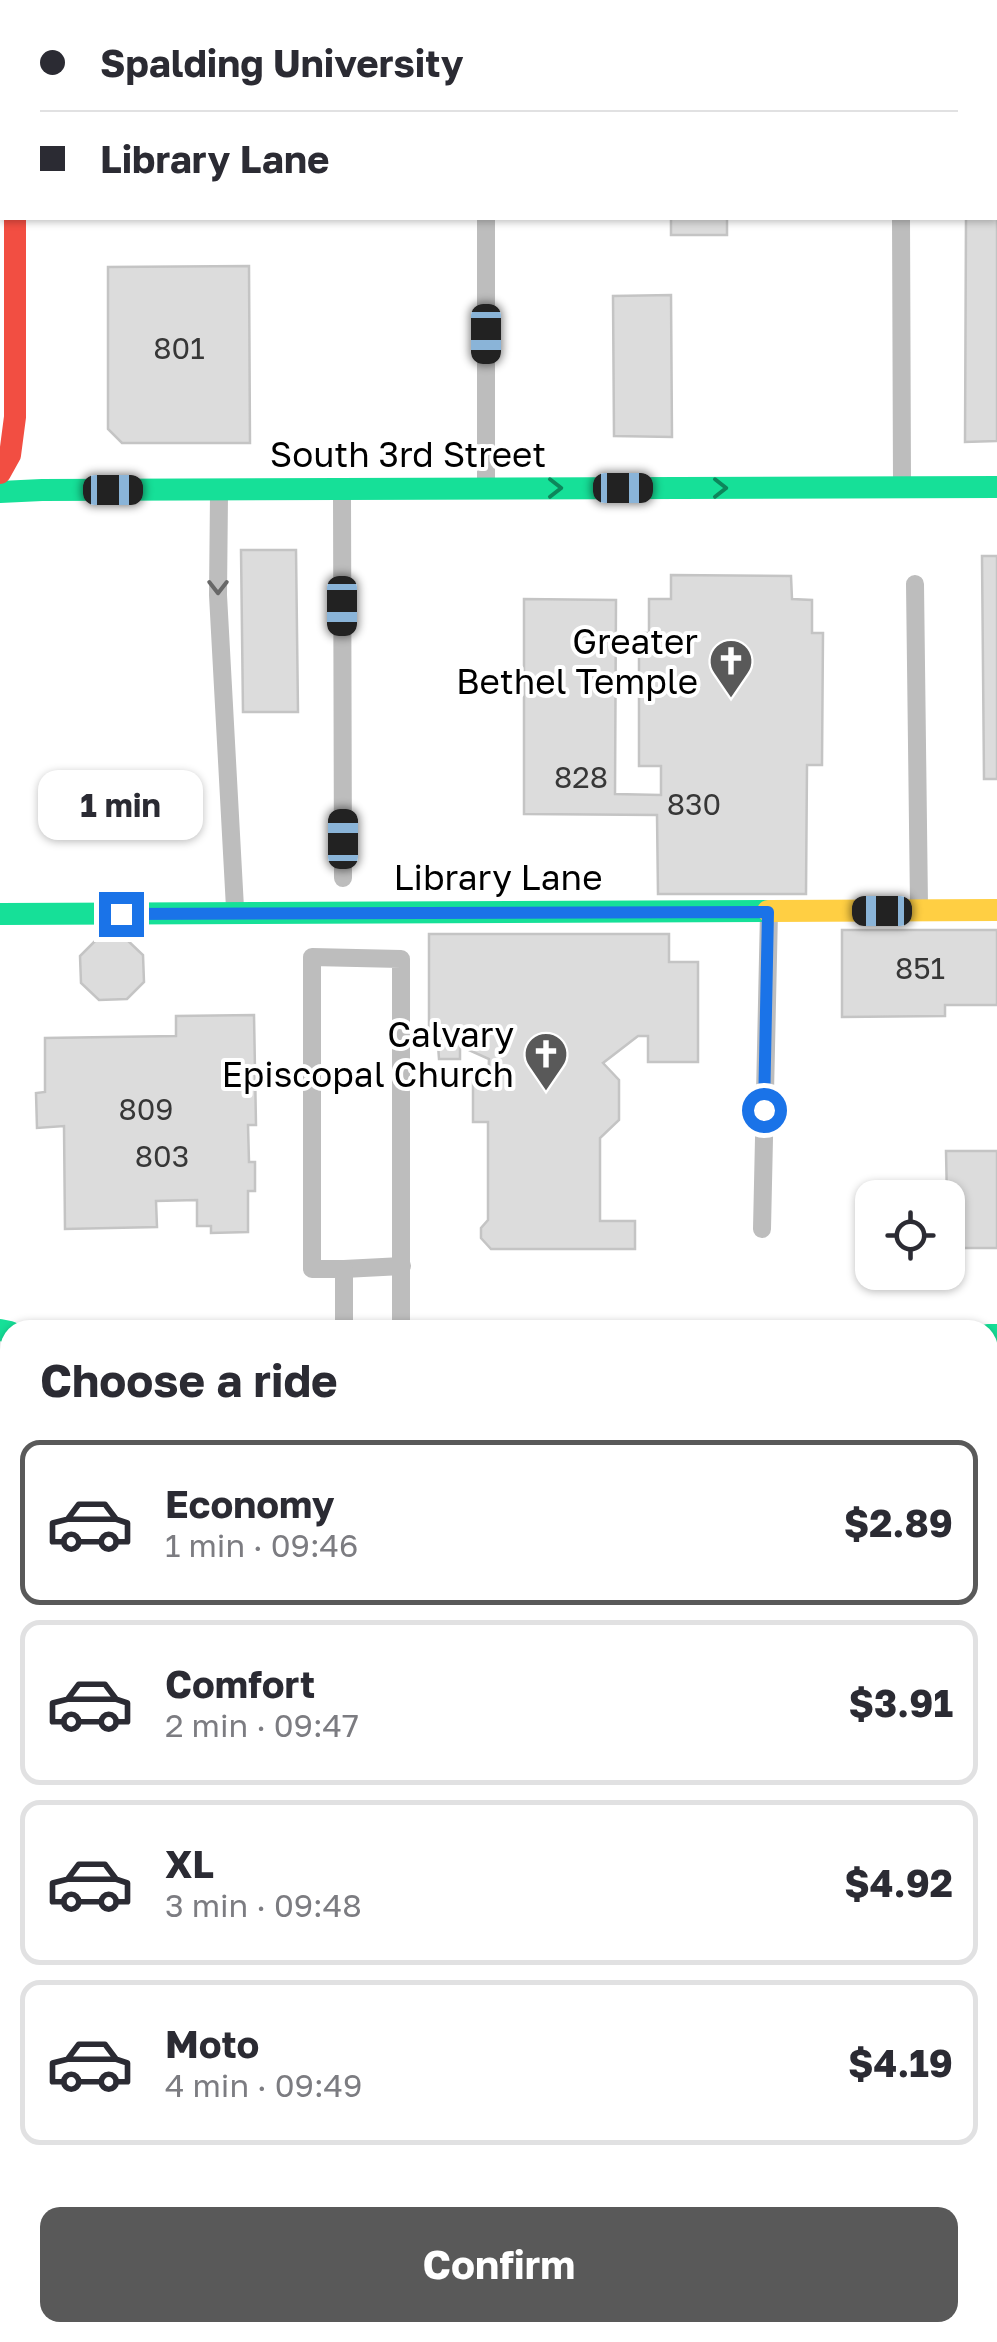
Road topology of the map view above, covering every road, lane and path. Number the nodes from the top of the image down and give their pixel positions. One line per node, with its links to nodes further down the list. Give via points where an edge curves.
1 (14, 220): 4 (street, via 14,417 10,455)
2 (486, 220): 5 (lane)
3 (901, 220): 6 (lane)
4 (0, 473)
5 (486, 488): 6 (street, South 3rd Street, one-way to 6); 9 (street, South 3rd Street)
6 (902, 488): 7 (street, South 3rd Street)
7 (997, 488)
8 (218, 489): 9 (street, South 3rd Street); 10 (street, South 3rd Street); 16 (lane, one-way to 16)
9 (342, 489): 12 (lane)
10 (0, 492)
11 (915, 584): 14 (lane)
12 (343, 878)
13 (997, 910): 14 (street, Library Lane)
14 (920, 911): 15 (street, Library Lane)
15 (768, 912): 16 (street, Library Lane); 18 (lane)
16 (235, 913): 17 (street, Library Lane)
17 (0, 914)
18 (762, 1229)
19 (402, 1266): 20 (lane); 20 (lane, via 401,960 312,957 312,1269); 22 (lane)
20 (344, 1269): 21 (lane)
21 (344, 1320)
22 (402, 1320)
23 (0, 1961): 24 (street)
24 (0, 2182)

